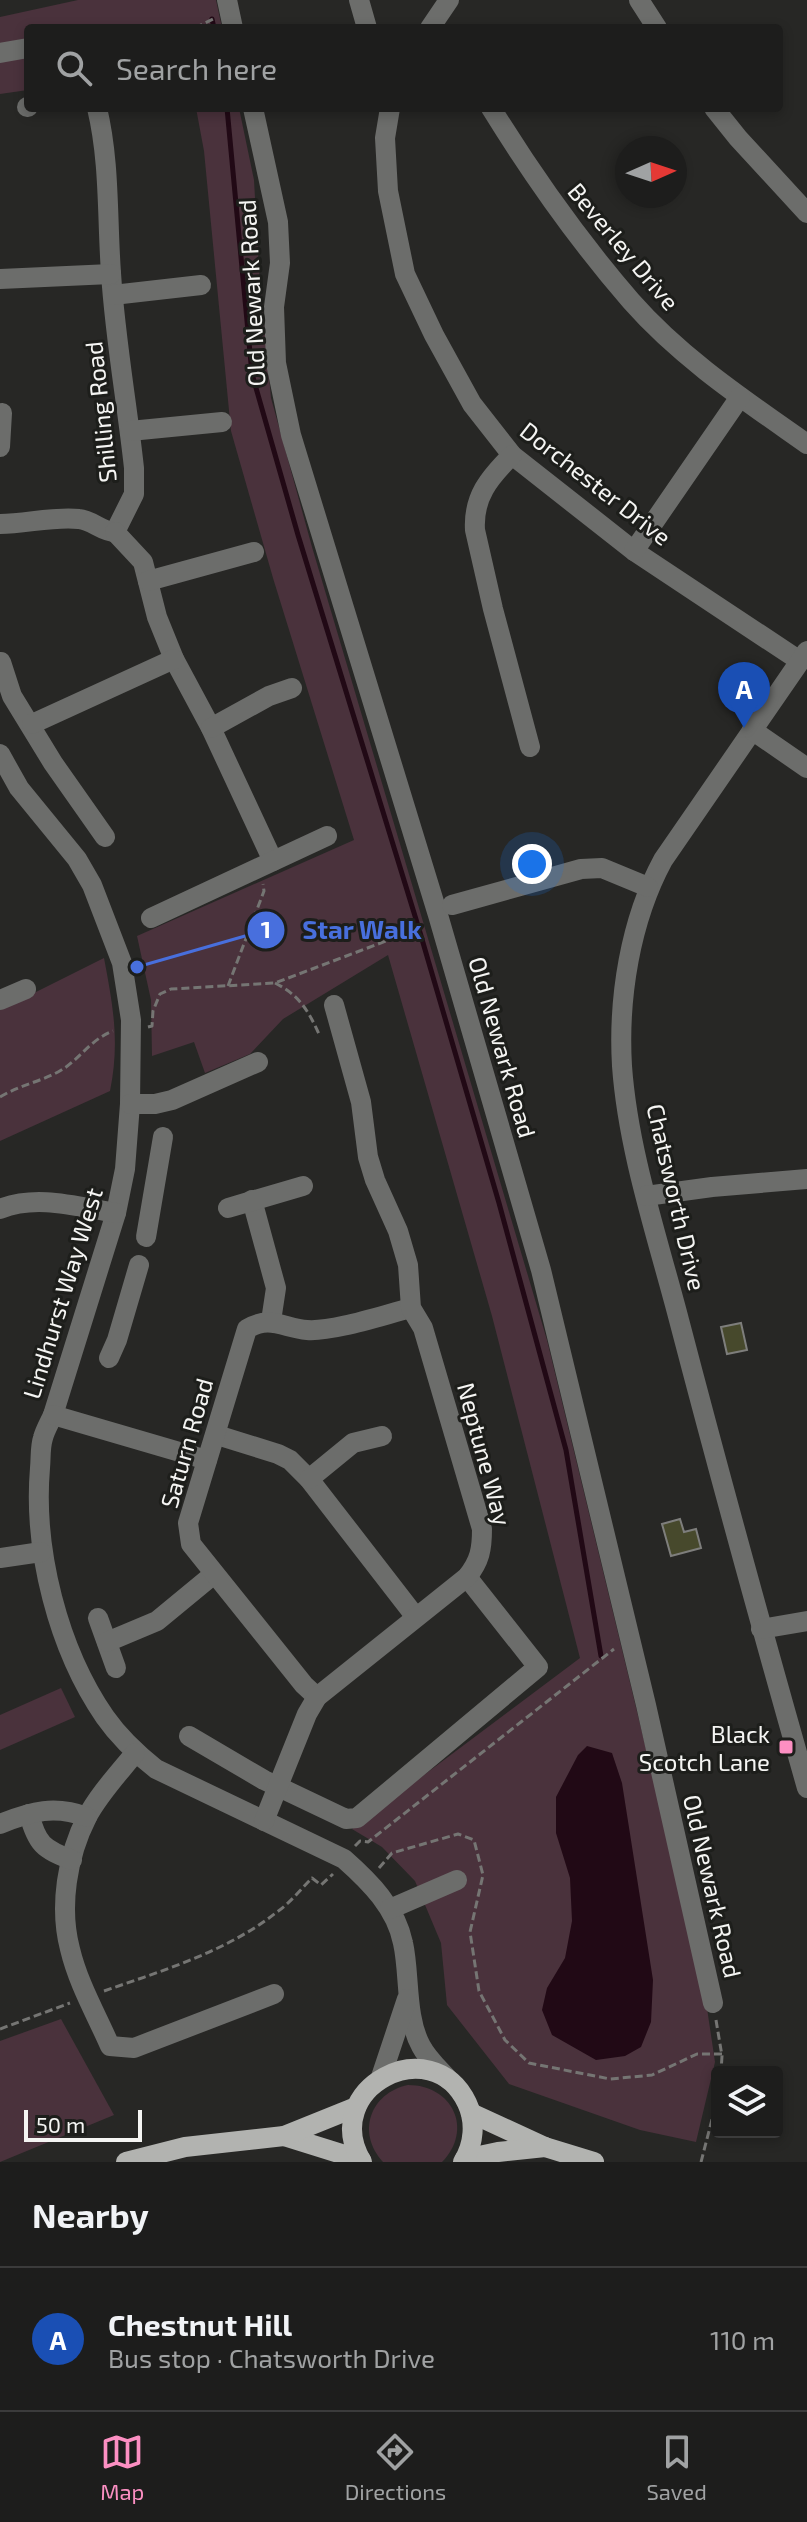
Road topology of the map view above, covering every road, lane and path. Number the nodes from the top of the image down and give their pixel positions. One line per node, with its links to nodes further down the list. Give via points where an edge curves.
1 (227, 0): 5 (street)
2 (359, 0): 6 (street)
3 (449, 0): 7 (street)
4 (639, 0): 8 (street)
5 (232, 24)
6 (366, 24)
7 (433, 24)
8 (654, 24)
9 (24, 49): 10 (street)
10 (0, 53)
11 (98, 112): 17 (street, Shilling Road)
12 (254, 112): 47 (street, Old Newark Road, via 278,222 276,363 291,435)
13 (389, 112): 27 (street, Dorchester Drive, via 388,191 405,274 472,404)
14 (494, 112): 21 (street, Beverley Drive, via 541,188 633,303)
15 (717, 112): 16 (street)
16 (807, 213)
17 (111, 274): 18 (street); 20 (street, Shilling Road)
18 (0, 279)
19 (201, 285): 20 (street)
20 (113, 295): 24 (street, Shilling Road)
21 (740, 397): 25 (street, Beverley Drive); 30 (street)
22 (2, 413): 26 (street)
23 (222, 422): 24 (street)
24 (130, 431): 29 (street, Shilling Road, via 134,494)
25 (807, 444)
26 (0, 447)
27 (512, 455): 30 (street, Dorchester Drive); 40 (street, via 479,495 474,517 493,609 533,724)
28 (0, 524): 29 (street, via 84,519)
29 (115, 532): 32 (street, via 139,555)
30 (634, 551): 33 (street, Dorchester Drive)
31 (254, 552): 32 (street)
32 (148, 581): 34 (street)
33 (804, 656): 39 (street, Chatsworth Drive)
34 (174, 659): 37 (street); 38 (street)
35 (1, 662): 37 (street, via 12,696)
36 (292, 688): 38 (street)
37 (32, 724): 44 (street)
38 (211, 728): 45 (street)
39 (752, 730): 42 (street); 46 (street, Chatsworth Drive)
40 (530, 747)
41 (0, 754): 55 (street, Lindhurst Way West, via 95,891 122,963)
42 (807, 768)
43 (327, 836): 45 (street)
44 (105, 837)
45 (259, 867): 48 (street); 50 (path, via 264,891)
46 (648, 887): 47 (street, via 602,868 581,869); 65 (street, Chatsworth Drive, via 624,997 622,1034 624,1081)
47 (445, 910): 49 (path, via 419,929); 108 (street, Old Newark Road, via 541,1270)
48 (151, 918)
49 (275, 983): 50 (path); 56 (path, via 306,1006)
50 (228, 986): 55 (path, via 171,989 160,994 152,1026)
51 (26, 989): 52 (street)
52 (0, 1000)
53 (334, 1005): 54 (street, Neptune Way)
54 (340, 1028): 56 (street); 74 (street, Neptune Way, via 361,1102 368,1157 408,1265)
55 (131, 1029): 58 (path, via 110,1032 58,1072); 59 (street, Lindhurst Way West)
56 (319, 1034)
57 (258, 1062): 59 (street, via 172,1100)
58 (0, 1097)
59 (130, 1104): 61 (street, Lindhurst Way West)
60 (163, 1137): 62 (street)
61 (125, 1169): 62 (street); 69 (street, Lindhurst Way West)
62 (158, 1173): 70 (street)
63 (807, 1179): 65 (street)
64 (303, 1186): 66 (street)
65 (646, 1196): 89 (street, Chatsworth Drive)
66 (252, 1200): 67 (street); 75 (street, via 276,1288)
67 (228, 1208)
68 (0, 1209): 69 (street, via 50,1202)
69 (116, 1213): 72 (street, Lindhurst Way West)
70 (146, 1237)
71 (139, 1265): 73 (street)
72 (96, 1282): 73 (street); 77 (street, Lindhurst Way West)
73 (130, 1294): 76 (street)
74 (411, 1308): 75 (street, via 323,1329); 85 (street, Neptune Way, via 423,1328 482,1529 482,1550)
75 (271, 1321): 78 (street, Saturn Road, via 247,1329)
76 (109, 1358)
77 (53, 1415): 80 (street); 82 (street, Lindhurst Way West, via 43,1438)
78 (217, 1435): 80 (street, Saturn Road); 81 (street, via 278,1454)
79 (382, 1436): 81 (street, via 353,1443)
80 (207, 1460): 84 (street, Saturn Road, via 188,1535)
81 (309, 1479): 86 (street)
82 (41, 1552): 83 (street); 94 (street, Lindhurst Way West, via 58,1618 82,1677 105,1717)
83 (0, 1558)
84 (214, 1574): 90 (street, via 157,1621); 92 (street, Saturn Road)
85 (467, 1577): 86 (street); 95 (street, via 538,1667 357,1818 346,1819)
86 (415, 1616): 92 (street)
87 (98, 1618): 90 (street)
88 (807, 1621): 89 (street)
89 (761, 1629): 96 (street, Chatsworth Drive)
90 (107, 1642): 91 (street)
91 (116, 1668)
92 (317, 1697): 95 (street)
93 (189, 1736): 95 (street)
94 (135, 1753): 98 (street); 99 (street, Lindhurst Way West, via 156,1769)
95 (277, 1785): 99 (street)
96 (807, 1788)
97 (29, 1814): 98 (street, via 56,1809); 100 (street); 101 (street, via 42,1846)
98 (87, 1817): 101 (street)
99 (264, 1821): 103 (street, Lindhurst Way West, via 344,1859)
100 (0, 1824)
101 (72, 1860): 106 (street, via 64,1902 69,1947)
102 (457, 1880): 104 (street)
103 (368, 1881): 104 (street, Lindhurst Way West); 110 (path, via 392,1853 458,1834 474,1840 483,1875 470,1932 479,1991 505,2040 529,2063 610,2079 652,2075 697,2054)
104 (390, 1909): 107 (street, Lindhurst Way West, via 403,1943)
105 (274, 1994): 106 (street, via 134,2048 110,2046)
106 (88, 1996): 109 (path)
107 (408, 1996): 112 (street, Lindhurst Way West); 113 (street, Lindhurst Way West, via 420,2045)
108 (713, 2003): 110 (path)
109 (0, 2029)
110 (722, 2054): 111 (path)
111 (721, 2066)
112 (381, 2077): 113 (main road, via 403,2069 427,2070); 114 (main road)
113 (448, 2079): 115 (main road, via 463,2094)
114 (356, 2107): 117 (main road); 119 (main road, via 352,2134)
115 (471, 2113): 118 (main road); 120 (main road, via 473,2137)
116 (711, 2123): 123 (path)
117 (284, 2136): 119 (main road); 121 (main road, via 185,2147)
118 (545, 2147): 120 (main road); 122 (main road)
119 (362, 2161)
120 (464, 2161)
121 (126, 2162)
122 (594, 2162)
123 (701, 2162)

